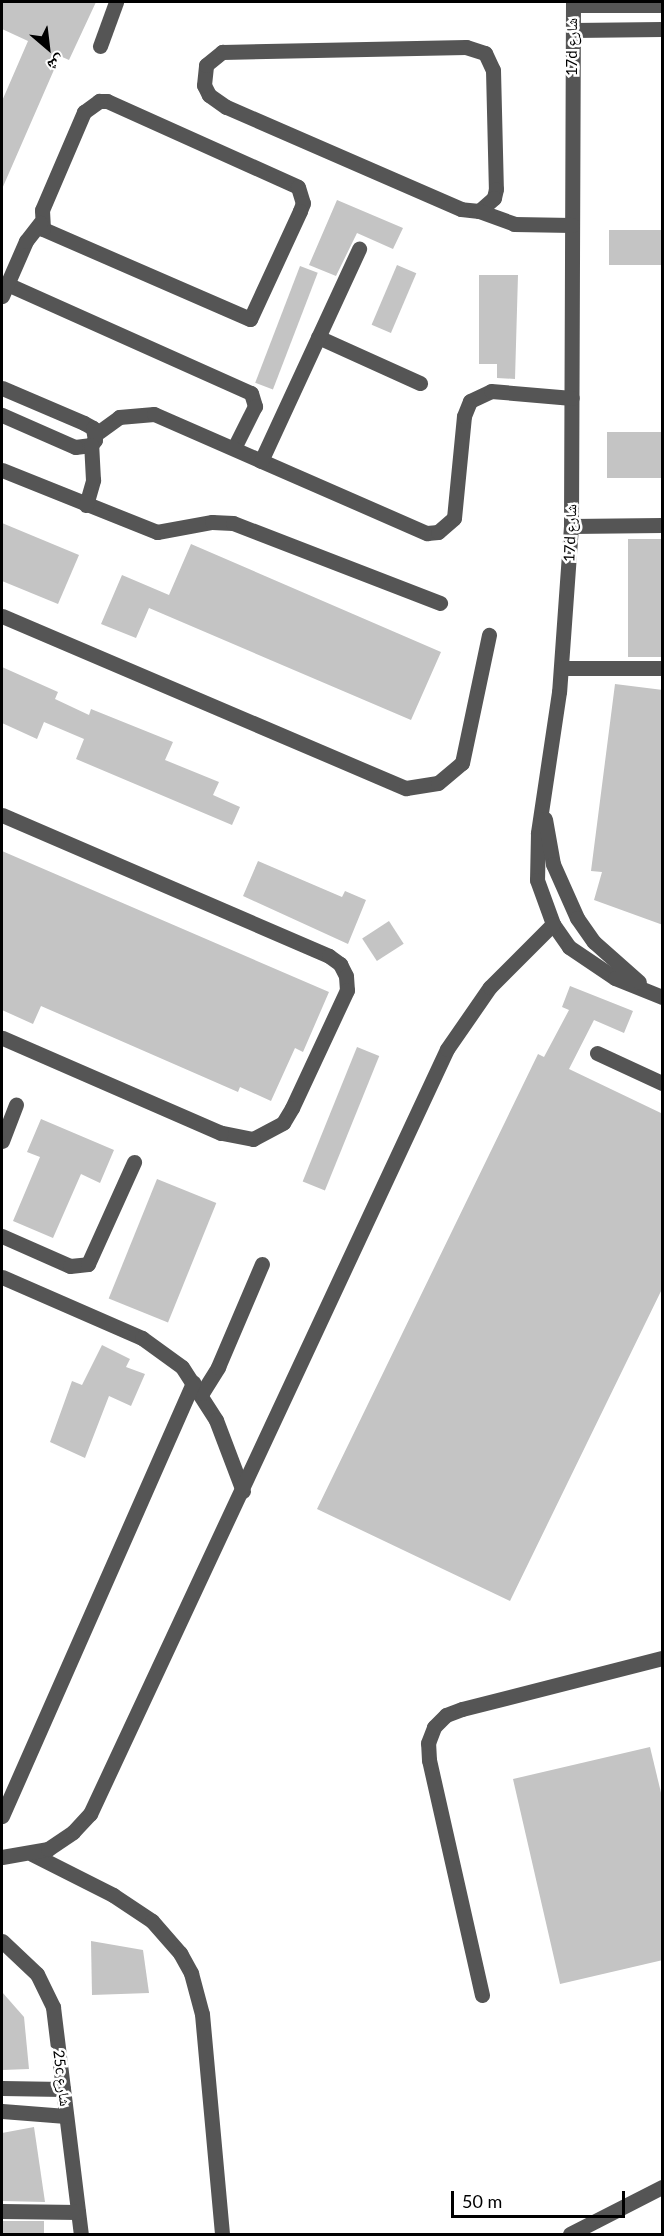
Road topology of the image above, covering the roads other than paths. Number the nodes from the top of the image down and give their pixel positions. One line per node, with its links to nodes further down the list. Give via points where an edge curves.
1 (116, 2): 6 (street)
2 (573, 3): 3 (street); 5 (street, 17d شارع)
3 (663, 5)
4 (663, 29): 5 (street)
5 (573, 30): 9 (street, 17d شارع)
6 (100, 46)
7 (479, 211): 7 (street, via 494,198 496,189 493,70 485,53 466,47 232,51 222,52 206,65 204,85 226,107 461,209); 9 (street, via 514,224)
8 (40, 223): 8 (street, via 49,234 246,320 256,312 300,211 302,195 291,183 107,101 84,112); 11 (street)
9 (572, 225): 15 (street, 17d شارع)
10 (358, 249): 12 (street)
11 (4, 290): 18 (street, via 251,393 255,406)
12 (318, 337): 13 (street); 19 (street)
13 (420, 383)
14 (2, 388): 17 (street, via 84,423)
15 (572, 398): 19 (street, via 491,391 470,401 464,416 454,518 438,532 417,530); 23 (street, 17d شارع)
16 (2, 415): 17 (street, via 75,447)
17 (94, 440): 18 (street, via 119,417 142,412 164,417); 21 (street, via 93,480)
18 (234, 448): 19 (street)
19 (261, 461)
20 (2, 470): 21 (street)
21 (86, 505): 24 (street, via 156,532 213,522 233,523)
22 (663, 525): 23 (street)
23 (571, 526): 27 (street, 17d شارع)
24 (440, 603)
25 (2, 616): 26 (street, via 406,788 438,783 462,763 468,750)
26 (489, 634)
27 (561, 668): 28 (street); 29 (street, 17d شارع)
28 (663, 668)
29 (544, 804): 31 (street, 17d شارع, via 535,856 537,880); 32 (street, via 553,864 577,918 615,964)
30 (2, 814): 33 (street, via 329,956 340,964 347,990 283,1123 253,1139 221,1133)
31 (553, 924): 32 (street, 17d شارع, via 569,947 591,965); 43 (street, via 490,987 447,1049)
32 (663, 997)
33 (2, 1038)
34 (597, 1053): 35 (street)
35 (663, 1083)
36 (16, 1105): 37 (street)
37 (2, 1141)
38 (134, 1162): 39 (street, via 88,1264 70,1266)
39 (2, 1236)
40 (262, 1264): 42 (street, via 218,1367)
41 (2, 1277): 42 (street, via 142,1338 164,1351)
42 (197, 1388): 43 (street, via 231,1455); 45 (street)
43 (243, 1491): 46 (street, via 90,1814 74,1832)
44 (663, 1658): 49 (street, via 462,1709 446,1715 434,1727 428,1743 429,1760)
45 (2, 1816)
46 (32, 1854): 47 (street); 58 (street, via 113,1895 152,1920 180,1953 190,1972 202,2014)
47 (2, 1857)
48 (2, 1941): 51 (street, 25c شارع, via 25,1959 46,1990 53,2007)
49 (482, 1995)
50 (2, 2088): 51 (street)
51 (63, 2089): 53 (street, 25c شارع)
52 (2, 2111): 53 (street)
53 (66, 2116): 56 (street, 25c شارع)
54 (663, 2187): 59 (street)
55 (2, 2211): 56 (street)
56 (78, 2212): 57 (street, 25c شارع)
57 (81, 2235)
58 (222, 2235)
59 (570, 2235)

